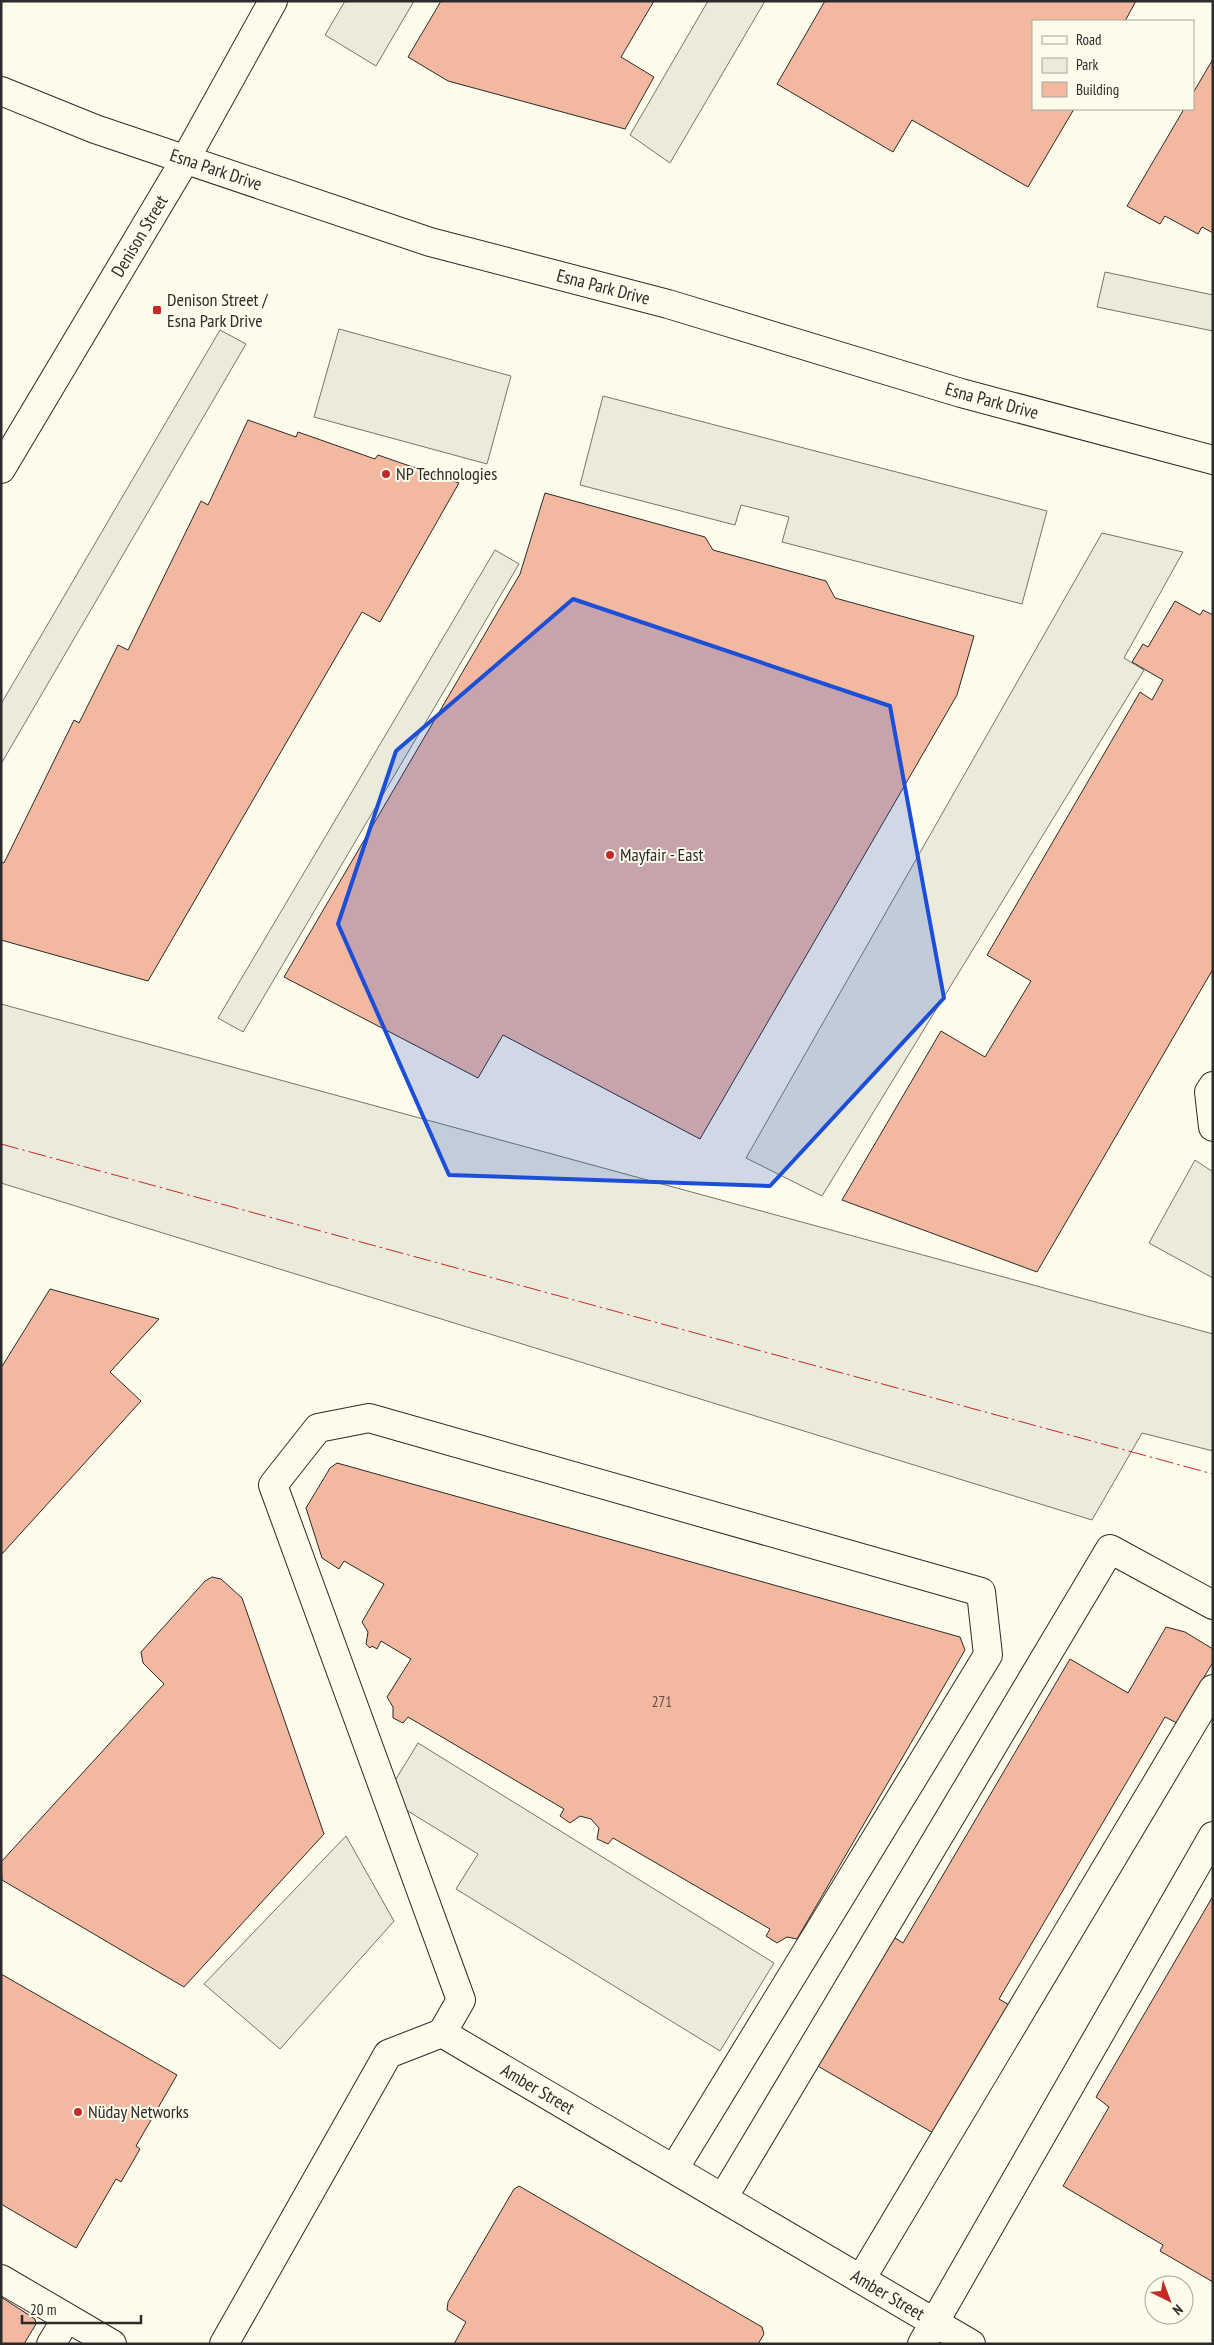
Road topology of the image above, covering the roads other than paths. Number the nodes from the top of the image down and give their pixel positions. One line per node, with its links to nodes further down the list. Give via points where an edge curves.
1 (274, 1): 3 (street, Denison Street)
2 (1, 91): 3 (street, Esna Park Drive, via 95,130)
3 (185, 160): 4 (street, Esna Park Drive, via 430,242 668,304 961,393); 5 (street, Denison Street)
4 (1213, 460)
5 (1, 469)
6 (1213, 1086): 7 (street, via 1209,1092)
7 (1213, 1127)
8 (1213, 1605): 13 (street, via 1110,1549)
9 (1213, 1689): 15 (street)
10 (1213, 1836): 17 (street)
11 (442, 2033): 12 (street, Amber Street); 12 (street, via 461,2000 274,1485 318,1428 369,1418 981,1592 988,1655); 20 (street, via 388,2054)
12 (674, 2170): 13 (street, Amber Street)
13 (722, 2198): 15 (street, Amber Street)
14 (1, 2279): 16 (street)
15 (861, 2279): 17 (street, Amber Street)
16 (67, 2318): 18 (street); 19 (street)
17 (929, 2333): 21 (street, Amber Street)
18 (51, 2344)
19 (112, 2344)
20 (224, 2344)
21 (971, 2344)

